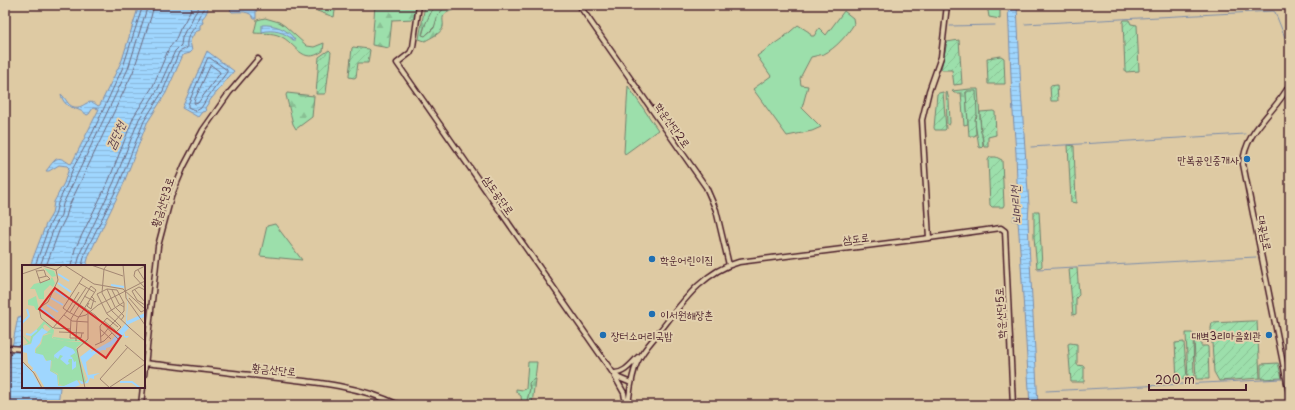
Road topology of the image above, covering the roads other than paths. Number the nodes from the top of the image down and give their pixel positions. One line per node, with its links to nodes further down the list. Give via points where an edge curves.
1 (419, 5): 13 (street, 삼도공단로, via 413,47 410,54 397,63)
2 (579, 5): 8 (street, 학운산단2로, via 706,187 716,210)
3 (947, 5): 7 (street, via 940,57 922,120)
4 (258, 59): 12 (street, 황금산단3로, via 206,125 171,197 158,246)
5 (1290, 84): 16 (street, 대곶남로, via 1250,138 1244,151 1243,164)
6 (994, 229): 7 (street, 삼도로); 20 (street, 학운산단5로, via 1001,228 1005,232)
7 (929, 238): 8 (street, 삼도로)
8 (729, 265): 10 (street, 삼도로, via 709,276 691,292)
9 (10, 348): 11 (street)
10 (647, 348): 13 (street, via 624,370); 14 (street, 삼도로, via 636,364)
11 (22, 349)
12 (145, 363): 18 (street, 황금산단로, via 334,386 362,391)
13 (613, 373): 14 (street, 삼도공단로); 19 (street, via 624,393)
14 (631, 382): 19 (street, 삼도로)
15 (143, 388): 17 (street)
16 (1290, 398)
17 (141, 405)
18 (399, 405)
19 (627, 405)
20 (1013, 405)

